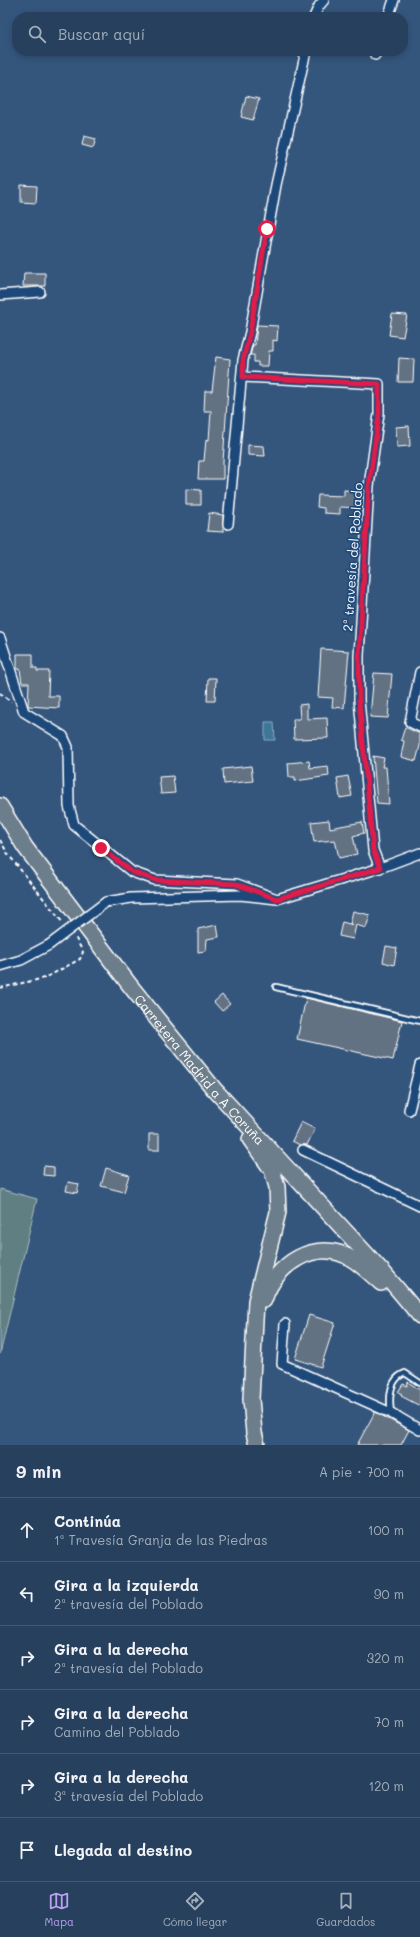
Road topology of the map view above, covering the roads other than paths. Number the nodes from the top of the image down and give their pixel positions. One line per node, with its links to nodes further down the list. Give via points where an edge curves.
1 (324, 0): 3 (street)
2 (394, 0): 4 (street)
3 (316, 12)
4 (390, 12)
5 (305, 56): 8 (street, via 271,207 243,360)
6 (40, 292): 7 (street)
7 (0, 295)
8 (243, 377): 9 (street); 15 (street, 2ª travesía del Poblado, via 379,384 379,414 369,486 359,656 359,700 373,850)
9 (228, 524)
10 (0, 638): 16 (street, via 24,712 63,736 68,747 69,806 74,825 132,872 155,880 236,884)
11 (420, 672): 12 (street, via 410,722)
12 (420, 727)
13 (0, 806): 21 (highway, Carretera Madrid a A Coruña, via 34,860)
14 (420, 854): 15 (street)
15 (380, 868): 16 (street)
16 (277, 899): 17 (street, bridge, via 240,895 131,898 106,902 49,945 21,960)
17 (0, 966)
18 (276, 987): 19 (lane)
19 (420, 1021)
20 (420, 1065): 22 (street)
21 (214, 1090): 25 (highway, Carretera Madrid a A Coruña); 28 (highway, via 272,1170 277,1187 278,1212 256,1301)
22 (410, 1110)
23 (303, 1150): 24 (street)
24 (420, 1206)
25 (420, 1316)
26 (420, 1320): 28 (highway, via 352,1258 334,1252 320,1252 290,1261 279,1272 268,1288)
27 (285, 1324): 30 (street, via 282,1364)
28 (253, 1339): 32 (highway, via 251,1399)
29 (420, 1383): 30 (lane, via 405,1373 400,1375 390,1390)
30 (391, 1413): 31 (street)
31 (420, 1430)
32 (257, 1445)

